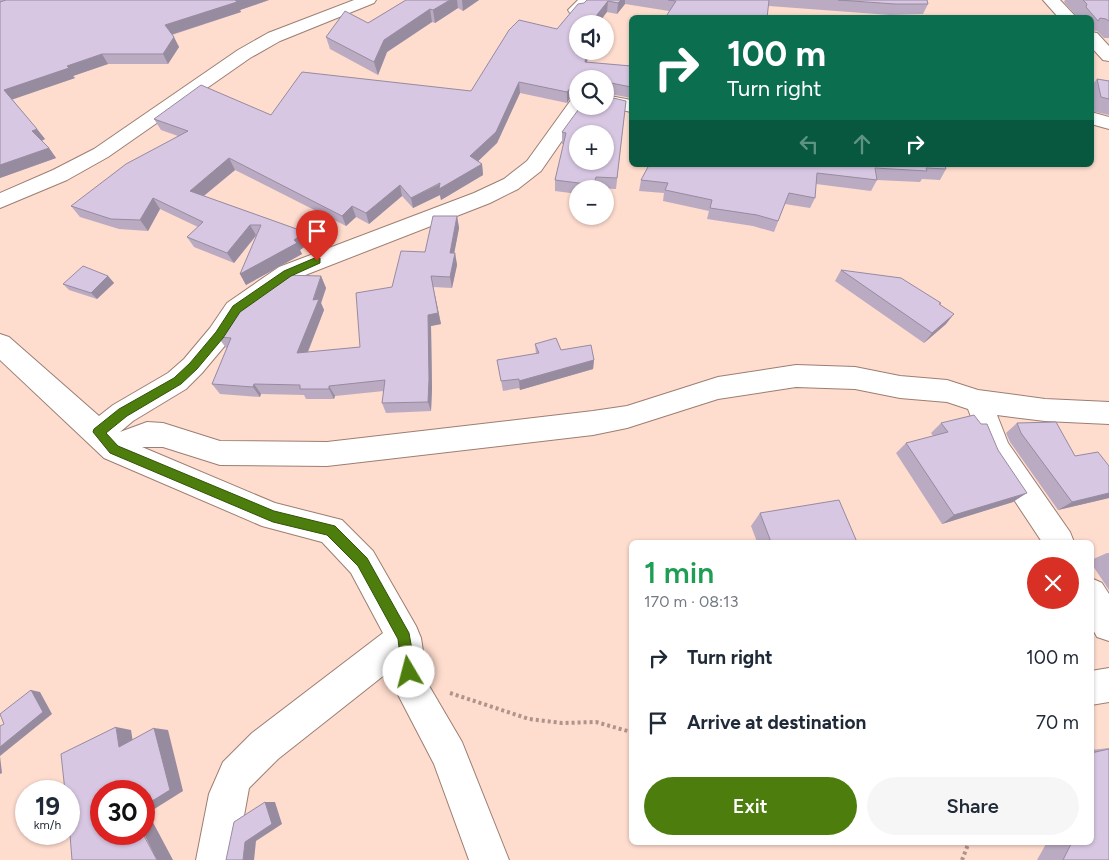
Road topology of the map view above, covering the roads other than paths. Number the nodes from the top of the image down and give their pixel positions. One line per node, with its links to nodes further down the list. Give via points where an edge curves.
1 (368, 0): 11 (street, via 274,37 244,54 101,153)
2 (1051, 0): 3 (street)
3 (1066, 15)
4 (1094, 40): 5 (street)
5 (1109, 56)
6 (614, 103): 7 (street)
7 (629, 106)
8 (570, 115): 15 (street, via 534,166 511,184 288,273 236,309 194,366 177,381 123,413)
9 (1094, 119): 10 (street)
10 (1109, 123)
11 (0, 201)
12 (0, 344): 15 (street)
13 (978, 401): 14 (street, via 1045,410); 15 (street, via 947,391 900,387 855,378 796,376 718,388 627,417 327,454 220,453 162,435 147,434); 16 (street, via 997,450)
14 (1109, 413)
15 (106, 441): 19 (street, via 273,516 331,530 362,562)
16 (1058, 540)
17 (1094, 599): 18 (street)
18 (1109, 625)
19 (404, 638): 22 (street, via 265,746 236,775 228,794); 23 (street, via 412,689 448,754)
20 (1109, 685): 21 (street)
21 (1094, 688)
22 (216, 860)
23 (489, 860)

